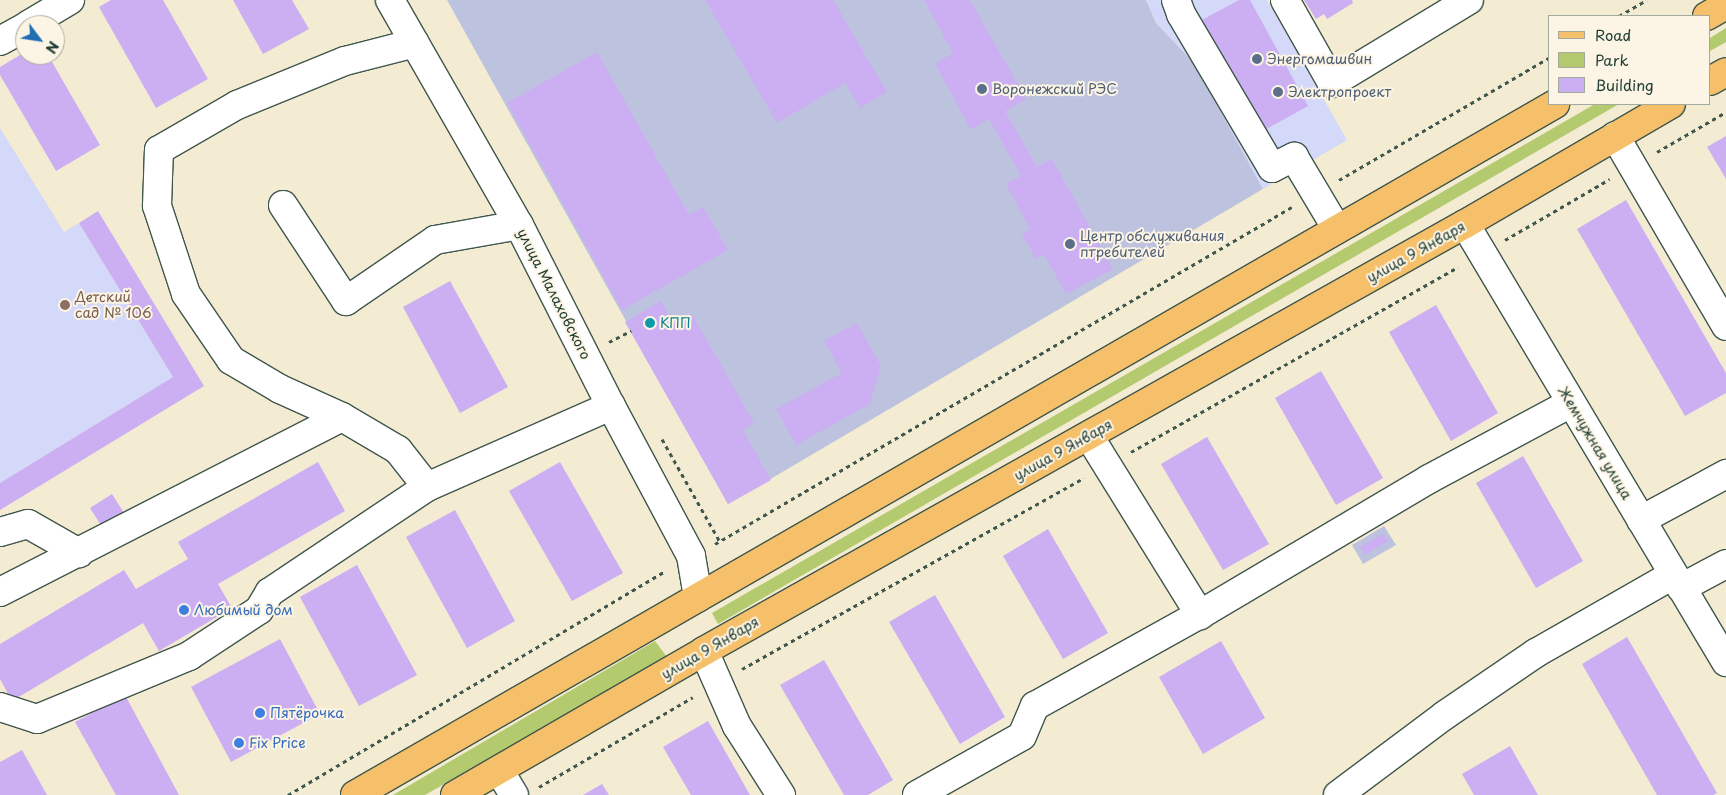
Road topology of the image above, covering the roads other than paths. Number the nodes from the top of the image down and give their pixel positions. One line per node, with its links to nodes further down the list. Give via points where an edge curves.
1 (70, 0): 7 (street)
2 (390, 0): 11 (street, улица Малаховского)
3 (1176, 0): 20 (street, via 1181,14 1272,168 1294,157)
4 (1285, 0): 5 (street, via 1332,84)
5 (1469, 0)
6 (1726, 5): 8 (main road)
7 (45, 15)
8 (1709, 15)
9 (15, 32): 10 (street)
10 (0, 41)
11 (415, 43): 19 (street, улица Малаховского); 24 (street, via 345,61 237,105 159,150 157,206 186,294 231,360 280,389)
12 (1726, 72): 13 (main road)
13 (1711, 80)
14 (1553, 105): 20 (main road)
15 (1669, 105): 16 (main road, улица 9 Января)
16 (1615, 136): 18 (main road, улица 9 Января); 21 (street)
17 (283, 205): 19 (street, via 346,301 435,240)
18 (1465, 224): 22 (street, Жемчужная улица); 25 (main road, улица 9 Января)
19 (520, 225): 23 (street, улица Малаховского)
20 (1337, 229): 34 (main road)
21 (1726, 326)
22 (1571, 403): 28 (street, Жемчужная улица); 35 (street, via 1365,515)
23 (610, 406): 27 (street); 34 (street, улица Малаховского, via 691,556)
24 (342, 416): 27 (street, via 398,450); 30 (street)
25 (1089, 436): 35 (street); 36 (main road, улица 9 Января)
26 (1726, 474): 28 (street)
27 (427, 487): 38 (street, via 270,592 259,610 189,656 37,719)
28 (1641, 520): 32 (street, Жемчужная улица)
29 (0, 532): 30 (street, via 28,524)
30 (79, 553): 33 (street)
31 (1726, 564): 32 (street)
32 (1677, 582): 37 (street, Жемчужная улица); 45 (street, via 1536,653 1445,715)
33 (0, 592)
34 (698, 597): 40 (main road)
35 (1200, 615): 44 (street, via 1034,706 1022,736)
36 (704, 651): 39 (main road, улица 9 Января); 43 (street, via 737,726)
37 (1724, 656)
38 (0, 707)
39 (500, 770): 41 (main road, улица 9 Января); 42 (street)
40 (354, 795)
41 (455, 795)
42 (514, 795)
43 (781, 795)
44 (917, 795)
45 (1338, 795)

